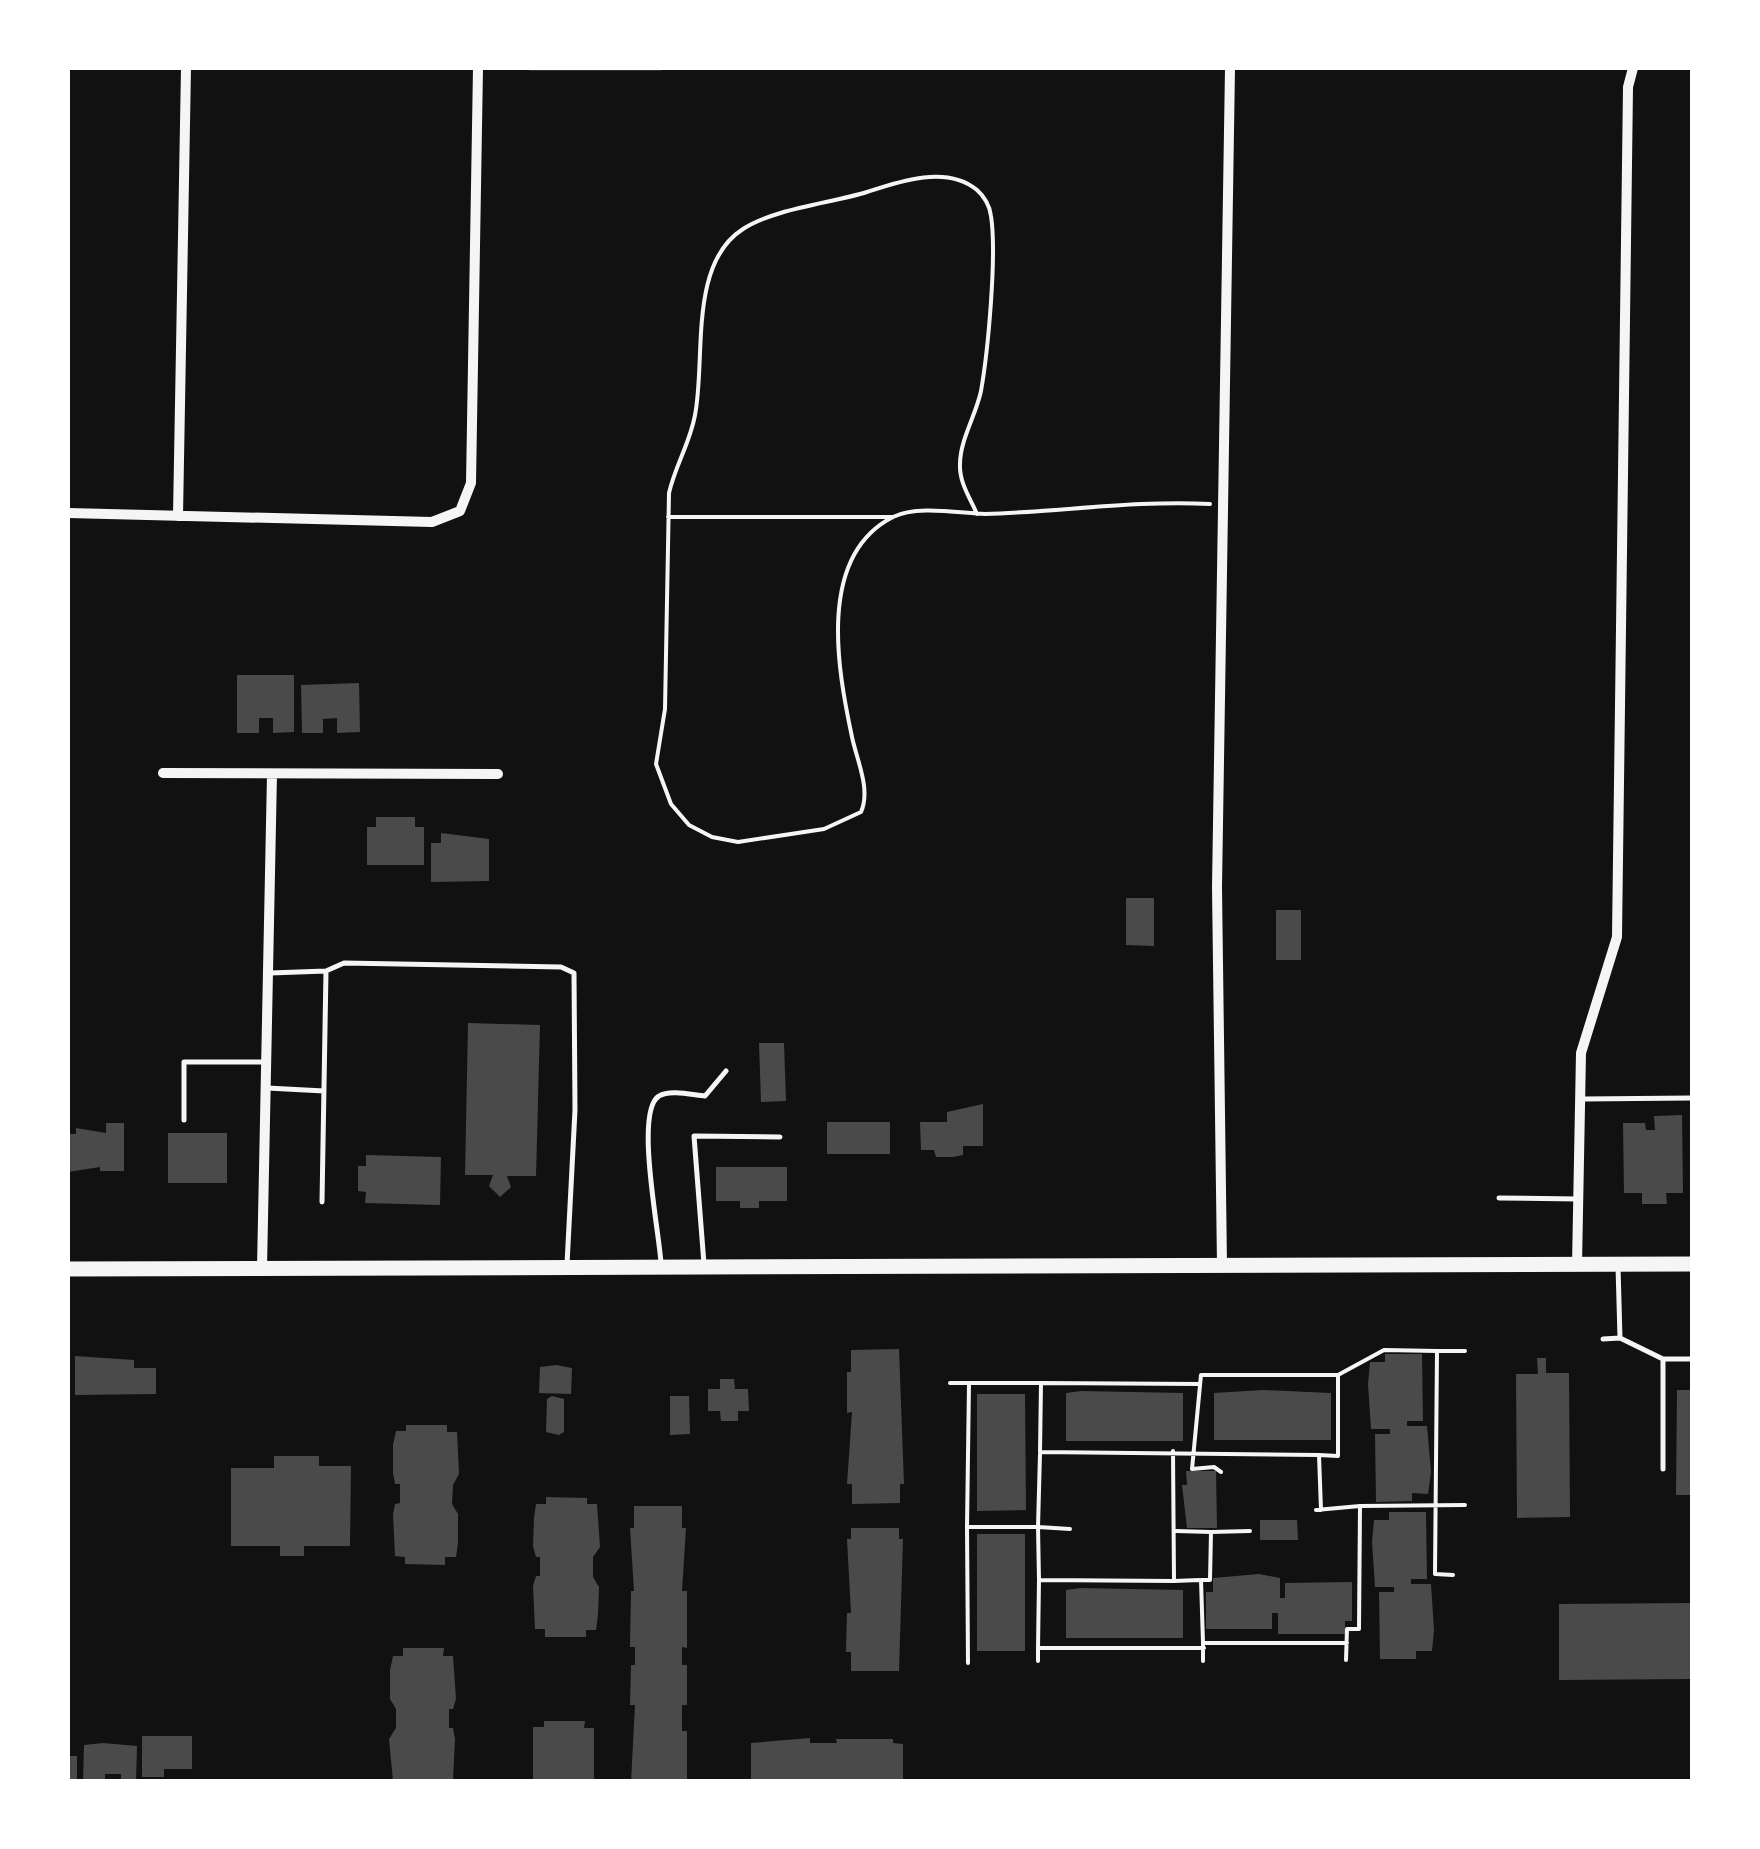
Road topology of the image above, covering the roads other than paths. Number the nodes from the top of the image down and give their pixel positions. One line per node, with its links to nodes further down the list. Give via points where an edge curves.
1 (478, 68): 6 (street, via 470,484 460,511 432,522)
2 (1230, 68): 26 (street, via 1217,888)
3 (1634, 68): 17 (street, via 1628,87 1617,937 1581,1053)
4 (186, 74): 6 (street)
5 (68, 514): 6 (street)
6 (178, 516)
7 (162, 773): 8 (street)
8 (272, 774): 9 (street); 11 (street)
9 (498, 774)
10 (326, 971): 11 (lane); 15 (lane); 27 (lane, via 344,963 560,966 574,973)
11 (268, 974): 12 (street)
12 (266, 1062): 14 (street); 18 (lane, via 184,1062)
13 (726, 1072): 28 (lane, via 705,1096 666,1094 649,1113)
14 (266, 1088): 15 (lane); 30 (street)
15 (324, 1091): 22 (lane)
16 (1692, 1098): 17 (lane)
17 (1580, 1100): 21 (street)
18 (184, 1120)
19 (780, 1137): 29 (lane, via 694,1136)
20 (1499, 1198): 21 (lane)
21 (1578, 1199): 24 (street)
22 (322, 1202)
23 (1692, 1264): 25 (main road)
24 (1577, 1265): 25 (main road); 26 (main road)
25 (1618, 1265): 32 (lane)
26 (1222, 1266): 29 (main road)
27 (566, 1267): 28 (main road); 30 (main road)
28 (661, 1267): 29 (main road)
29 (704, 1267)
30 (262, 1268): 31 (main road)
31 (68, 1270)
32 (1620, 1338): 33 (lane); 35 (lane)
33 (1602, 1339)
34 (1692, 1359): 35 (lane)
35 (1664, 1360): 36 (lane)
36 (1663, 1469)

